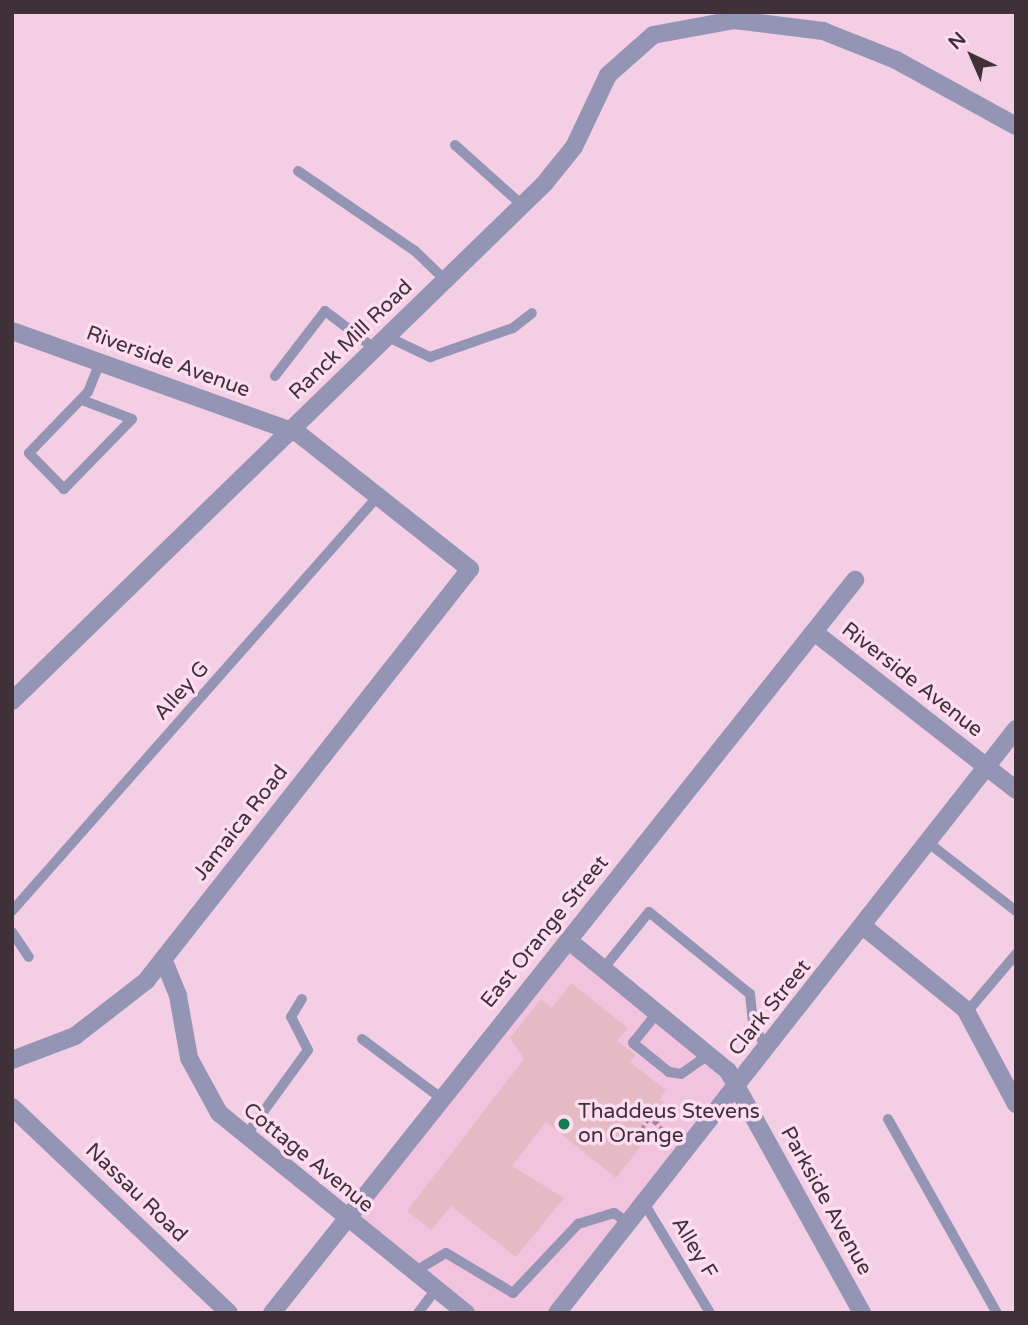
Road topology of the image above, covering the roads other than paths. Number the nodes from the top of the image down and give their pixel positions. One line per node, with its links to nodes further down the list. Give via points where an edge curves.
1 (1016, 126): 4 (street, Ranck Mill Road, via 846,38 764,21 711,21 653,35 621,57 574,146)
2 (455, 145): 4 (lane)
3 (298, 170): 5 (lane, via 415,251)
4 (522, 205): 5 (street, Ranck Mill Road)
5 (445, 281): 8 (street, Ranck Mill Road)
6 (532, 313): 8 (lane, via 513,328 430,357)
7 (12, 331): 9 (street, Riverside Avenue)
8 (381, 343): 10 (lane, via 325,311); 12 (street, Ranck Mill Road)
9 (100, 362): 11 (lane); 12 (street, Riverside Avenue)
10 (275, 376)
11 (82, 400): 11 (lane, via 29,453 64,489 132,419)
12 (290, 430): 13 (street, Riverside Avenue); 17 (street, Ranck Mill Road)
13 (379, 495): 14 (street, Riverside Avenue); 22 (lane, Alley G)
14 (470, 569): 29 (street, Jamaica Road)
15 (855, 580): 16 (street, East Orange Street)
16 (814, 632): 19 (street, Riverside Avenue); 26 (street, East Orange Street)
17 (12, 701)
18 (1016, 729): 19 (street, Clark Street)
19 (988, 768): 20 (street, Riverside Avenue); 21 (street, Clark Street)
20 (1016, 790)
21 (930, 844): 23 (lane); 24 (street, Clark Street)
22 (12, 911)
23 (1016, 911)
24 (864, 928): 32 (street); 35 (street, Clark Street)
25 (12, 932): 28 (lane)
26 (568, 940): 30 (street, Parkside Avenue); 39 (street, East Orange Street)
27 (1016, 954): 32 (lane)
28 (29, 957)
29 (163, 961): 37 (street, Jamaica Road, via 105,1018); 43 (street, Cottage Avenue, via 199,1082)
30 (603, 969): 33 (street, Parkside Avenue); 35 (lane, via 649,912 750,995 753,1025)
31 (302, 999): 43 (lane, via 291,1017 309,1050)
32 (967, 1012): 40 (street)
33 (657, 1013): 36 (street, Parkside Avenue); 36 (lane, via 633,1043 677,1075)
34 (362, 1038): 39 (lane)
35 (768, 1048): 38 (street, Clark Street)
36 (708, 1055): 38 (street, Parkside Avenue)
37 (12, 1059)
38 (737, 1087): 44 (street, Clark Street); 55 (street, Parkside Avenue)
39 (441, 1098): 46 (street, East Orange Street)
40 (1016, 1104)
41 (12, 1107): 49 (street, Nassau Road)
42 (888, 1119): 56 (lane)
43 (244, 1137): 46 (street, Cottage Avenue)
44 (644, 1203): 45 (street, Clark Street); 54 (lane, Alley F)
45 (621, 1218): 47 (lane, via 578,1224 528,1284 513,1293 446,1253); 53 (street, Clark Street)
46 (346, 1219): 47 (street, Cottage Avenue); 50 (street, East Orange Street)
47 (414, 1272): 48 (street, Cottage Avenue)
48 (436, 1290): 51 (lane); 52 (street, Cottage Avenue)
49 (229, 1313)
50 (272, 1313)
51 (418, 1313)
52 (466, 1313)
53 (557, 1313)
54 (710, 1313)
55 (862, 1313)
56 (997, 1313)

